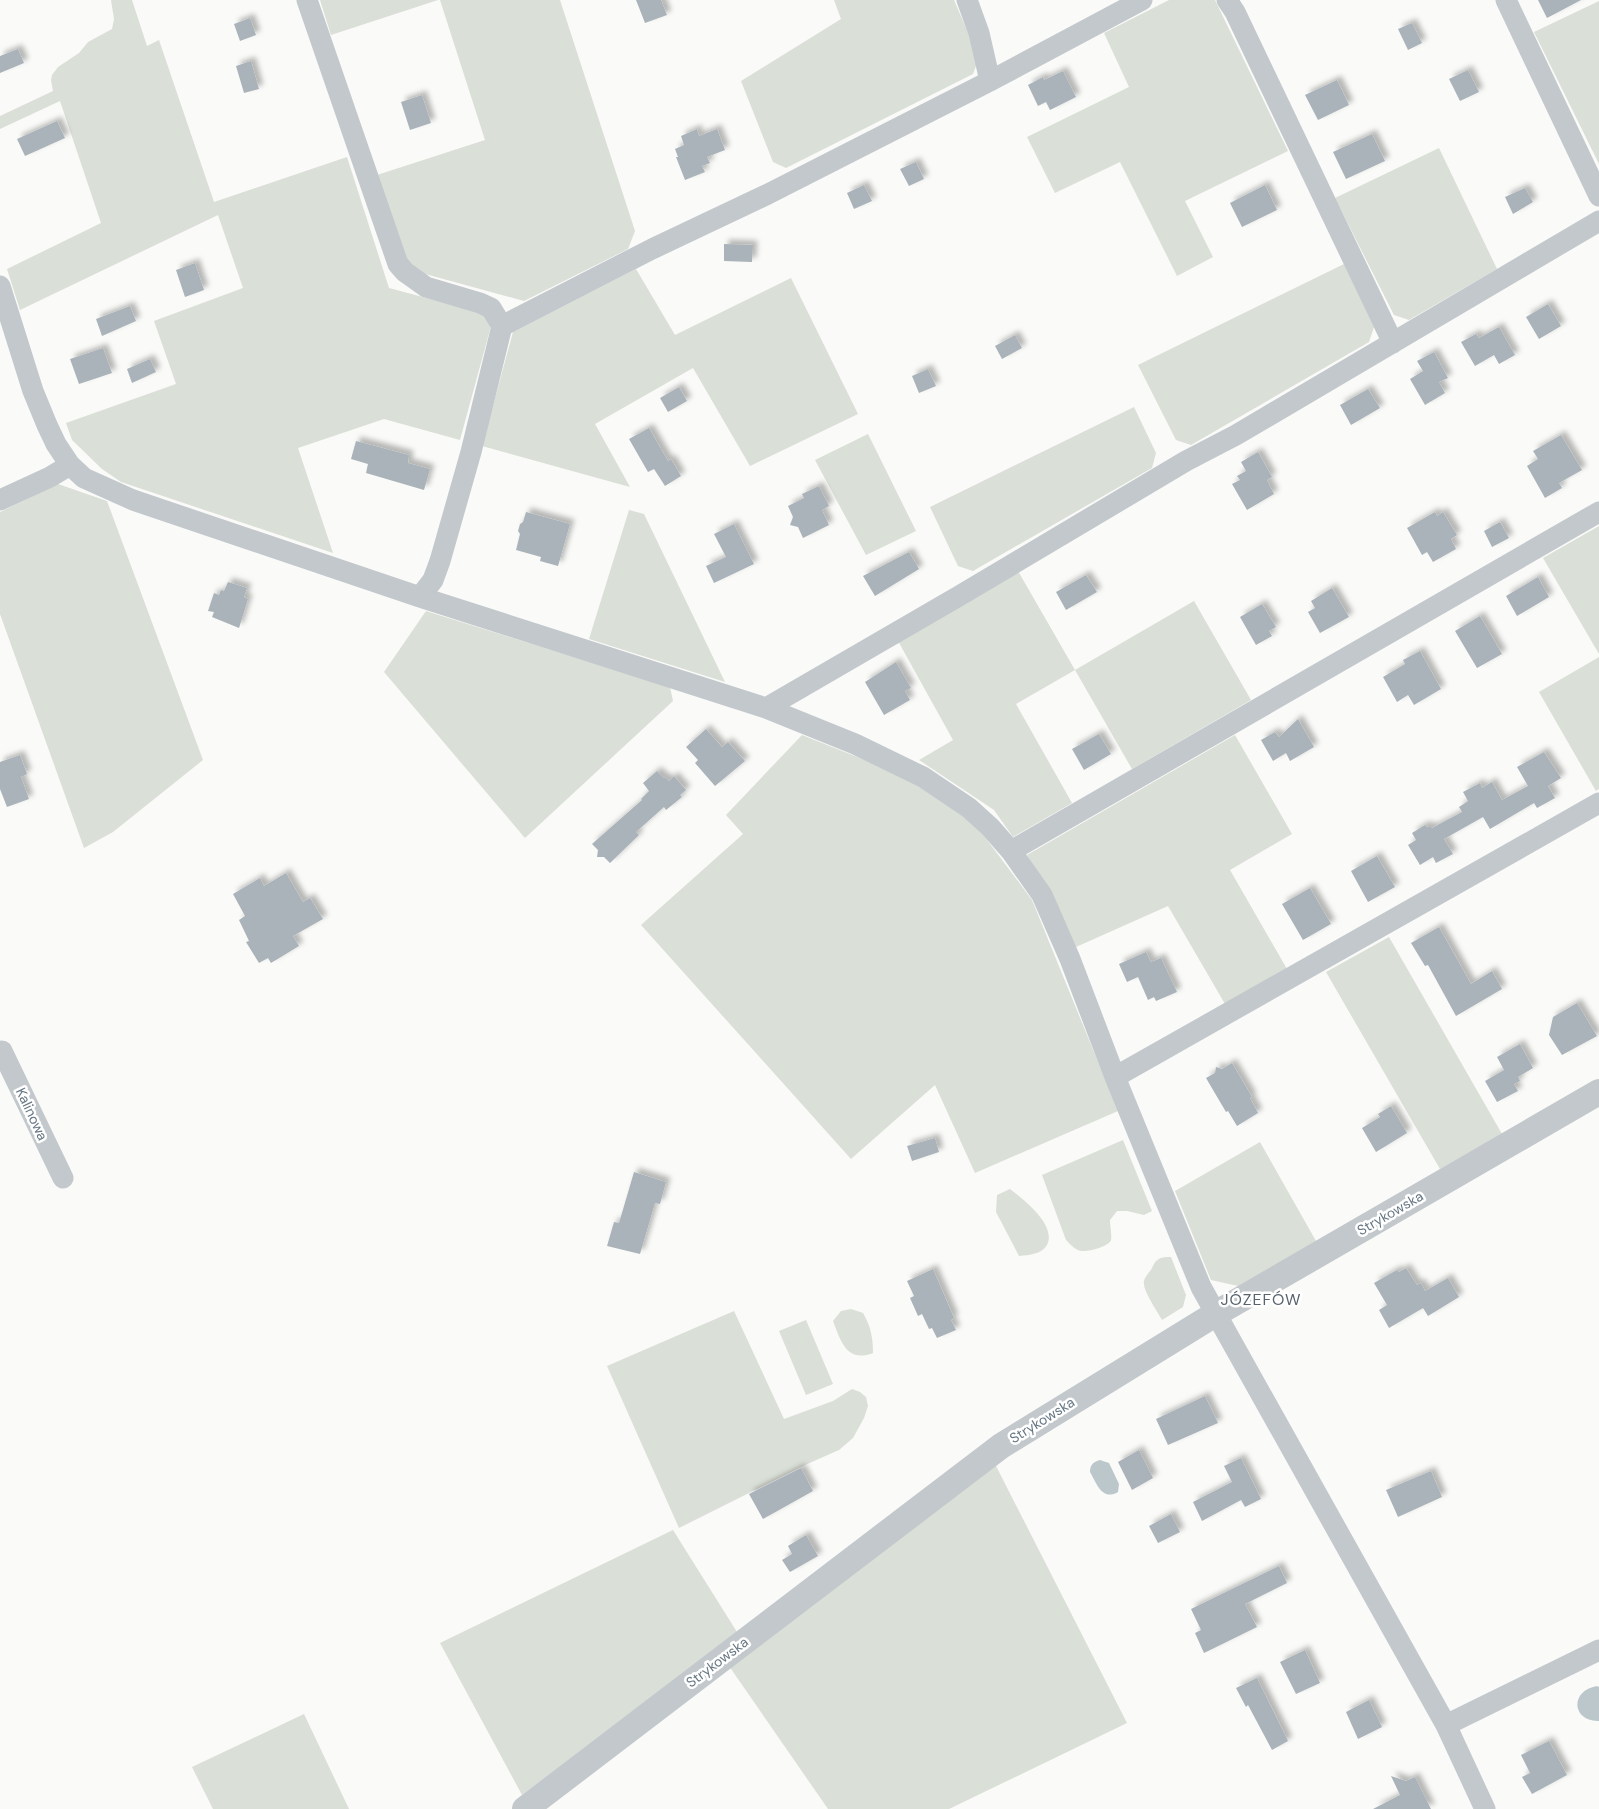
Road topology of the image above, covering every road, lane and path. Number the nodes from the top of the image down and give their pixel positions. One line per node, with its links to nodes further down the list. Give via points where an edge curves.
1 (307, 0): 10 (street, via 398,264 426,287 491,308)
2 (967, 0): 6 (street, via 979,33)
3 (1142, 0): 6 (street)
4 (1227, 0): 11 (street)
5 (1506, 0): 7 (street)
6 (990, 81): 10 (street)
7 (1599, 196)
8 (1599, 221): 11 (street)
9 (0, 286): 12 (street, via 33,391 56,444)
10 (502, 326): 15 (street, via 440,561 433,580)
11 (1393, 343): 16 (street)
12 (70, 465): 13 (street); 15 (street, via 84,478 133,500)
13 (0, 500)
14 (1599, 512): 18 (street)
15 (420, 597): 16 (street)
16 (766, 708): 18 (street, via 855,744 923,777 969,808)
17 (1599, 803): 20 (street)
18 (1011, 850): 20 (street, via 1042,895)
19 (0, 1052): 22 (street, Kalinowa)
20 (1115, 1077): 23 (street, via 1201,1287)
21 (1599, 1092): 23 (street, Strykowska)
22 (63, 1178)
23 (1217, 1313): 25 (street); 26 (street, Strykowska, via 1001,1446)
24 (1599, 1650): 25 (street)
25 (1446, 1725): 27 (street)
26 (525, 1809)
27 (1485, 1809)

